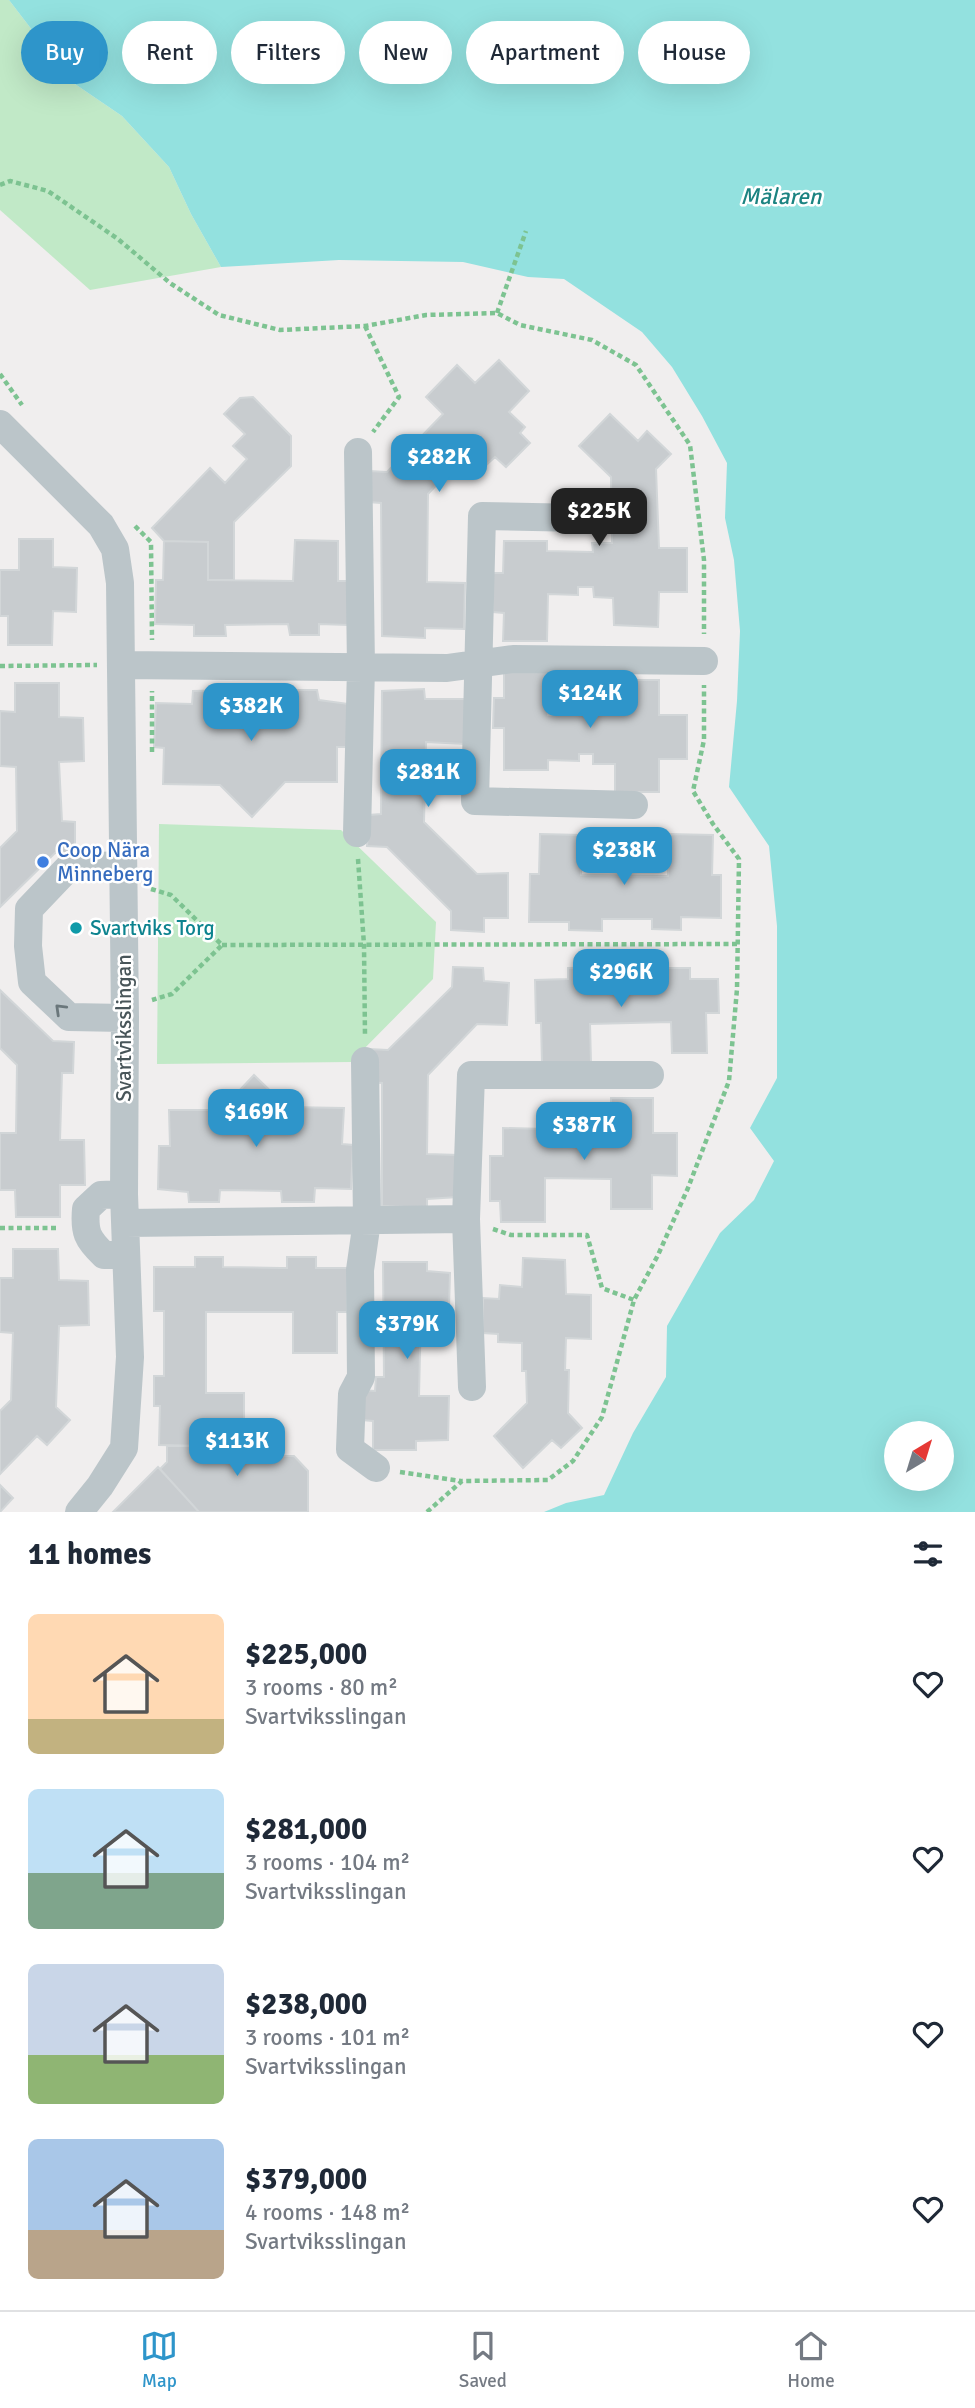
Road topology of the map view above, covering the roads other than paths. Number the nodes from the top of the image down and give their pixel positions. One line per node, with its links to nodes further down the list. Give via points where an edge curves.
1 (0, 424): 6 (street, Svartviksslingan, via 101,525 115,549)
2 (358, 452): 7 (street)
3 (582, 518): 5 (street, via 482,516)
4 (704, 661): 5 (street, via 513,659)
5 (479, 664): 7 (street); 8 (street, via 475,801)
6 (121, 665): 7 (street); 10 (street, Svartviksslingan)
7 (361, 667): 9 (street)
8 (635, 805)
9 (357, 833)
10 (123, 865): 11 (street, Svartviksslingan); 11 (street, one-way to 10, via 69,1017 32,982 28,946 29,909 69,867)
11 (125, 1018): 14 (street, Svartviksslingan)
12 (365, 1061): 16 (street)
13 (650, 1075): 15 (street, via 471,1075)
14 (124, 1194): 17 (street, Svartviksslingan); 18 (street, via 101,1195 86,1209 85,1228 104,1255)
15 (466, 1219): 16 (street); 19 (street)
16 (367, 1221): 17 (street); 20 (street, via 360,1270 361,1377 352,1394 350,1449)
17 (126, 1223): 18 (street, Svartviksslingan)
18 (126, 1255): 21 (street, Svartviksslingan, via 130,1357 124,1448)
19 (472, 1387)
20 (376, 1468)
21 (79, 1512)

